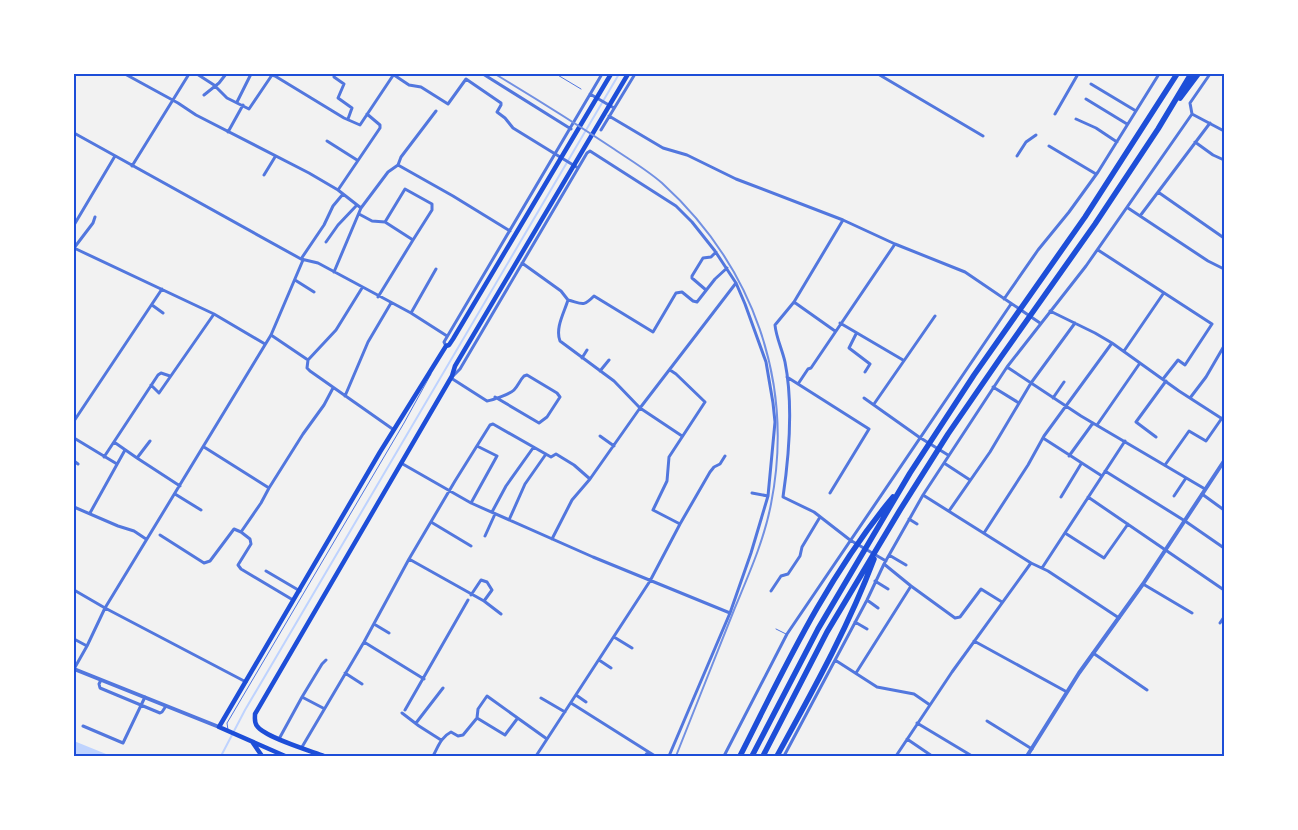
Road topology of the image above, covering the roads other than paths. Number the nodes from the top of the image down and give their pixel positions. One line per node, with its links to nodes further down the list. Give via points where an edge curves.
1 (125, 74): 28 (street)
2 (189, 74): 28 (street)
3 (198, 74): 23 (street)
4 (226, 74): 23 (street)
5 (250, 74): 29 (street)
6 (271, 74): 30 (street, via 250,108); 38 (street)
7 (334, 74): 38 (street, via 344,84 338,98 352,108)
8 (394, 74): 34 (street); 54 (street, via 448,104 466,79 500,102 497,112 513,128)
9 (483, 74): 43 (street)
10 (556, 74): 24 (lane)
11 (602, 74): 25 (street)
12 (611, 74): 119 (main road, via 449,346)
13 (628, 74): 133 (main road, via 455,366)
14 (635, 74): 31 (street)
15 (878, 74): 49 (street)
16 (1078, 74): 35 (street)
17 (1157, 74): 33 (street)
18 (1177, 74): 189 (highway, via 1085,217 978,369)
19 (1191, 74): 42 (highway)
20 (1198, 74): 42 (highway)
21 (1210, 74): 36 (street, via 1190,103)
22 (1091, 84): 33 (street)
23 (214, 86): 26 (street); 29 (street)
24 (581, 89)
25 (591, 94): 31 (street); 43 (street)
26 (204, 95)
27 (1086, 99): 41 (street)
28 (173, 100): 46 (street); 60 (street)
29 (237, 102): 30 (street)
30 (243, 105): 46 (street)
31 (613, 108): 37 (street)
32 (436, 111): 61 (street)
33 (1136, 111): 41 (street)
34 (367, 114): 38 (street, via 360,125); 58 (street, via 380,124 380,128)
35 (1055, 114)
36 (1192, 114): 40 (street); 70 (street)
37 (609, 116): 44 (street); 74 (street, via 663,148)
38 (348, 119)
39 (1076, 119): 51 (street)
40 (1210, 123): 45 (street); 52 (street)
41 (1127, 124): 51 (street)
42 (1158, 128): 227 (highway, via 948,434)
43 (571, 129): 54 (street)
44 (601, 130)
45 (1224, 130)
46 (228, 132): 57 (street)
47 (74, 134): 55 (street)
48 (1036, 135): 56 (street, via 1026,142)
49 (983, 136)
50 (327, 141): 58 (street)
51 (1117, 142): 63 (street)
52 (1195, 142): 59 (street); 66 (street)
53 (1049, 146): 63 (street)
54 (557, 155): 62 (street); 77 (street)
55 (115, 156): 60 (street); 76 (street)
56 (1017, 156)
57 (275, 157): 64 (street); 65 (street)
58 (357, 160): 65 (street)
59 (1224, 160)
60 (132, 166): 85 (street)
61 (397, 166): 69 (street, via 388,172); 77 (street)
62 (577, 168): 84 (street, via 587,153 593,152 676,206); 86 (street)
63 (1096, 174): 99 (street)
64 (264, 176)
65 (338, 190): 67 (street)
66 (1158, 192): 72 (street); 78 (street)
67 (344, 194): 68 (street); 85 (street, via 333,206)
68 (357, 205): 69 (street); 80 (street)
69 (361, 208): 71 (street)
70 (1128, 208): 72 (street); 83 (street)
71 (359, 214): 75 (street, via 372,221); 90 (street)
72 (1140, 216): 89 (street)
73 (95, 217): 82 (street)
74 (843, 220): 81 (street); 101 (street)
75 (385, 222): 79 (street); 79 (street, via 405,189 430,203 432,210)
76 (74, 225)
77 (510, 231): 116 (street)
78 (1224, 238)
79 (413, 240): 98 (street)
80 (326, 242)
81 (894, 244): 99 (street, via 965,272); 110 (street)
82 (74, 248): 94 (street)
83 (1098, 250): 97 (street); 105 (street)
84 (716, 252): 87 (street); 95 (street, via 703,258 692,276)
85 (302, 260): 90 (street, via 318,263); 91 (street)
86 (522, 263): 100 (street, via 561,291); 133 (street, via 460,369)
87 (727, 268): 92 (street); 95 (street)
88 (436, 269): 107 (street)
89 (1224, 269)
90 (334, 272): 93 (street)
91 (295, 280): 96 (street); 115 (street)
92 (736, 283): 129 (street); 199 (street, via 766,362 773,403 775,422)
93 (362, 288): 98 (street); 124 (street, via 336,330)
94 (162, 289): 104 (street); 108 (street)
95 (706, 290): 100 (street, via 697,302 678,291 652,332 594,296 586,304)
96 (314, 292)
97 (1163, 294): 122 (street); 135 (street, via 1212,324 1185,365 1178,360)
98 (378, 297): 102 (street)
99 (1004, 298): 103 (street)
100 (568, 300): 123 (street, via 558,335 560,341)
101 (794, 302): 113 (street); 134 (street, via 775,325)
102 (390, 303): 107 (street); 142 (street, via 368,342)
103 (1011, 304): 111 (street); 159 (street)
104 (152, 305): 106 (street); 152 (street)
105 (1050, 312): 111 (street); 112 (street)
106 (163, 313)
107 (411, 313): 116 (street)
108 (214, 314): 118 (street); 132 (street)
109 (935, 316): 126 (street)
110 (840, 323): 113 (street); 114 (street)
111 (1040, 323): 128 (street)
112 (1075, 323): 117 (street); 137 (street)
113 (835, 331): 138 (street)
114 (856, 334): 126 (street); 131 (street, via 849,348 870,364)
115 (271, 335): 118 (street); 124 (street)
116 (447, 336): 119 (street)
117 (1112, 343): 122 (street); 149 (street)
118 (265, 344): 167 (street)
119 (446, 346): 155 (main road); 305 (lane, via 230,718 227,726)
120 (1224, 346): 146 (street)
121 (587, 350): 123 (street)
122 (1124, 351): 127 (street)
123 (582, 358): 130 (street)
124 (308, 360): 141 (street, via 307,368)
125 (609, 360): 130 (street)
126 (903, 360): 148 (street)
127 (1140, 363): 135 (street); 154 (street)
128 (1007, 367): 137 (street); 140 (street)
129 (670, 370): 150 (street); 157 (street, via 705,402)
130 (600, 371): 150 (street)
131 (865, 372)
132 (170, 376): 139 (street, via 161,373); 139 (street, via 159,393)
133 (452, 377): 143 (street, via 488,401); 178 (main road)
134 (787, 377): 138 (street); 210 (street, via 788,455 783,497)
135 (1165, 380): 146 (street); 158 (street, via 1136,422)
136 (1064, 382): 145 (street)
137 (1031, 383): 145 (street); 147 (street)
138 (798, 384): 195 (street, via 869,428)
139 (151, 385): 164 (street)
140 (993, 387): 147 (street); 171 (street)
141 (332, 388): 142 (street); 191 (street)
142 (345, 396): 155 (street)
143 (495, 397): 143 (street, via 513,391 527,375 560,397 539,423)
144 (864, 398): 148 (street)
145 (1053, 398): 149 (street)
146 (1190, 398): 151 (street)
147 (1019, 403): 188 (street)
148 (874, 404): 159 (street)
149 (1066, 406): 153 (street); 161 (street)
150 (640, 408): 157 (street); 166 (street)
151 (1223, 419): 183 (street, via 1206,441 1189,430)
152 (74, 421)
153 (1093, 422): 154 (street); 173 (street)
154 (1097, 425): 163 (street)
155 (394, 430): 244 (main road)
156 (600, 436): 166 (street)
157 (682, 436): 215 (street, via 669,457 667,481 653,510)
158 (1156, 436)
159 (919, 437): 171 (street); 225 (street)
160 (74, 438): 174 (street)
161 (1043, 438): 173 (street); 220 (street)
162 (150, 441): 175 (street)
163 (1125, 441): 183 (street); 184 (street)
164 (114, 442): 169 (street); 174 (street)
165 (477, 446): 168 (street, via 493,424); 193 (street); 203 (street, via 496,456)
166 (614, 446): 187 (street)
167 (204, 447): 190 (street); 191 (street)
168 (532, 448): 170 (street); 209 (street, via 506,486)
169 (126, 450): 175 (street); 181 (street)
170 (546, 454): 187 (street, via 551,457 556,454); 212 (street, via 525,484)
171 (948, 455): 179 (street)
172 (725, 456): 215 (street, via 710,472)
173 (1069, 456): 182 (street)
174 (104, 457): 181 (street)
175 (137, 458): 190 (street)
176 (74, 461): 180 (street)
177 (1224, 461): 192 (street)
178 (401, 463): 193 (street); 306 (main road, via 256,714 258,728)
179 (944, 463): 188 (street); 198 (street)
180 (78, 464)
181 (117, 464): 208 (street)
182 (1082, 464): 185 (street); 201 (street)
183 (1165, 465): 186 (street)
184 (1106, 471): 185 (street); 213 (street)
185 (1102, 476): 202 (street)
186 (1186, 478): 192 (street); 200 (street)
187 (590, 479): 224 (street, via 572,500)
188 (970, 480): 207 (street)
189 (904, 484): 323 (highway, via 876,518 832,583); 324 (highway, via 818,629)
190 (180, 486): 196 (street)
191 (269, 488): 219 (street)
192 (1205, 489): 197 (street)
193 (449, 491): 203 (street); 214 (street)
194 (752, 493): 199 (street)
195 (830, 493)
196 (176, 494): 205 (street); 218 (street)
197 (1202, 494): 206 (street); 213 (street)
198 (923, 495): 207 (street); 211 (street)
199 (768, 496): 254 (street, via 752,553)
200 (1174, 496)
201 (1061, 497)
202 (1088, 497): 217 (street); 221 (street)
203 (471, 503): 209 (street)
204 (74, 507): 208 (street)
205 (202, 510)
206 (1224, 510)
207 (949, 511): 220 (street)
208 (90, 513): 223 (street, via 134,530)
209 (494, 513): 212 (street); 222 (street)
210 (820, 516): 225 (street); 245 (street, via 800,556)
211 (909, 519): 216 (street); 230 (street)
212 (509, 520): 224 (street)
213 (1185, 521): 228 (street); 229 (street)
214 (431, 522): 226 (street); 231 (street)
215 (680, 524): 237 (street)
216 (917, 524)
217 (1128, 524): 221 (street, via 1104,558); 229 (street)
218 (156, 532): 219 (street, via 204,562 210,560 234,529); 223 (street)
219 (241, 532): 249 (street, via 251,544 239,567)
220 (984, 533): 233 (street)
221 (1065, 533): 235 (street)
222 (485, 536)
223 (146, 539): 252 (street)
224 (552, 539): 237 (street)
225 (850, 540): 232 (street); 265 (street)
226 (472, 546)
227 (880, 546): 325 (highway, via 827,632); 326 (highway, via 861,594)
228 (1224, 548)
229 (1166, 550): 239 (street); 243 (street)
230 (889, 555): 232 (street); 234 (street)
231 (409, 559): 246 (street); 261 (street)
232 (885, 562): 238 (street); 240 (street)
233 (1031, 562): 235 (street); 251 (street)
234 (906, 565)
235 (1042, 568): 258 (street)
236 (266, 571): 244 (street)
237 (650, 581): 254 (street); 266 (street)
238 (876, 581): 241 (street); 248 (street)
239 (1144, 584): 256 (street); 258 (street)
240 (911, 586): 251 (street, via 955,618 960,617 981,589); 278 (street)
241 (888, 589)
242 (74, 590): 252 (street)
243 (1224, 590)
244 (300, 591): 249 (main road)
245 (771, 591)
246 (471, 595): 250 (street); 250 (street, via 481,580 487,582 492,590)
247 (468, 600): 280 (street)
248 (867, 600): 253 (street); 259 (street)
249 (294, 601): 282 (main road)
250 (484, 601): 255 (street)
251 (1002, 602): 268 (street)
252 (104, 608): 270 (street); 282 (street)
253 (878, 608)
254 (730, 612): 321 (street)
255 (501, 614)
256 (1192, 614)
257 (1224, 616): 260 (street)
258 (1119, 618): 272 (street)
259 (855, 622): 263 (street); 275 (street)
260 (1220, 623)
261 (374, 624): 264 (street); 269 (street)
262 (776, 629): 265 (lane)
263 (866, 629)
264 (389, 633)
265 (787, 634): 322 (street)
266 (614, 637): 271 (street); 274 (street)
267 (74, 639): 270 (street)
268 (974, 641): 286 (street); 294 (street)
269 (364, 642): 279 (street); 280 (street)
270 (87, 646): 277 (street)
271 (632, 648)
272 (1093, 653): 285 (street); 286 (street)
273 (326, 660): 288 (street)
274 (599, 660): 276 (street); 287 (street)
275 (835, 660): 278 (street); 327 (street)
276 (611, 668)
277 (74, 669): 281 (street)
278 (856, 673): 294 (street, via 877,687 914,694)
279 (345, 674): 283 (street); 296 (street)
280 (424, 678): 301 (street, via 404,712)
281 (101, 680): 289 (street); 293 (street, via 100,688)
282 (246, 682): 304 (main road)
283 (362, 684)
284 (443, 688): 301 (street)
285 (1147, 690)
286 (1067, 692): 312 (street)
287 (576, 695): 291 (street); 292 (street)
288 (302, 697): 296 (street); 306 (street)
289 (145, 698): 293 (street); 295 (street)
290 (541, 698): 297 (street)
291 (586, 702)
292 (571, 703): 297 (street); 313 (street)
293 (141, 705): 295 (street, via 160,713); 303 (street, via 123,743)
294 (930, 705): 302 (street)
295 (166, 706): 304 (street)
296 (323, 708): 311 (street)
297 (565, 712): 307 (street)
298 (477, 718): 299 (street, via 505,735); 299 (street, via 486,696); 309 (street, via 463,736 451,732)
299 (517, 719): 307 (street)
300 (987, 721): 312 (street)
301 (416, 723): 309 (street)
302 (917, 723): 308 (street); 330 (street)
303 (83, 726)
304 (219, 728): 305 (main road)
305 (230, 732): 310 (main road)
306 (278, 739): 311 (main road)
307 (547, 739): 318 (street)
308 (907, 739): 328 (street); 329 (street)
309 (441, 740): 317 (street)
310 (252, 742): 314 (main road); 315 (main road)
311 (302, 747): 316 (main road)
312 (1032, 749): 331 (street)
313 (648, 752): 319 (street); 320 (street)
314 (262, 756)
315 (285, 756)
316 (324, 756)
317 (433, 756)
318 (536, 756)
319 (645, 756)
320 (655, 756)
321 (669, 756)
322 (724, 756)
323 (740, 756)
324 (752, 756)
325 (763, 756)
326 (777, 756)
327 (784, 756)
328 (896, 756)
329 (932, 756)
330 (972, 756)
331 (1027, 756)

